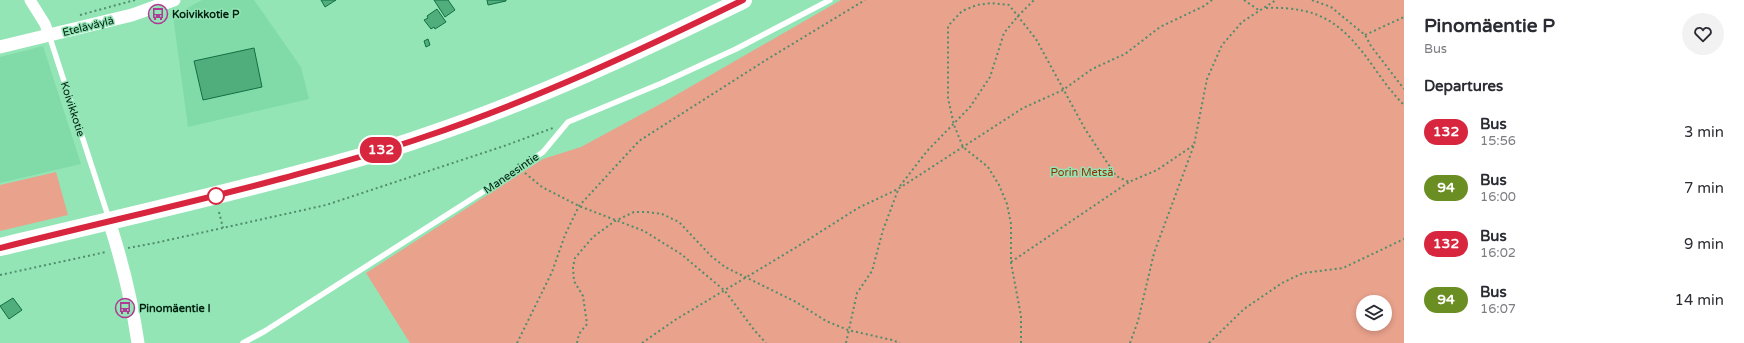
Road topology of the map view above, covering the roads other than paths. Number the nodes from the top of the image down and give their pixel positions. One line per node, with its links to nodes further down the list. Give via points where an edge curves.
1 (30, 0): 5 (street, Koivikkotie, via 45,24)
2 (174, 0): 5 (street, Eteläväylä, via 132,15)
3 (743, 0): 7 (highway, via 668,37 508,107 430,135 310,171)
4 (830, 0): 10 (lane, Maneesintie, via 736,49 568,122 543,152 520,168)
5 (48, 35): 6 (street, Eteläväylä); 7 (lane, Koivikkotie)
6 (0, 47)
7 (109, 221): 8 (highway); 9 (street, via 134,316)
8 (0, 248)
9 (138, 343)
10 (243, 343)

